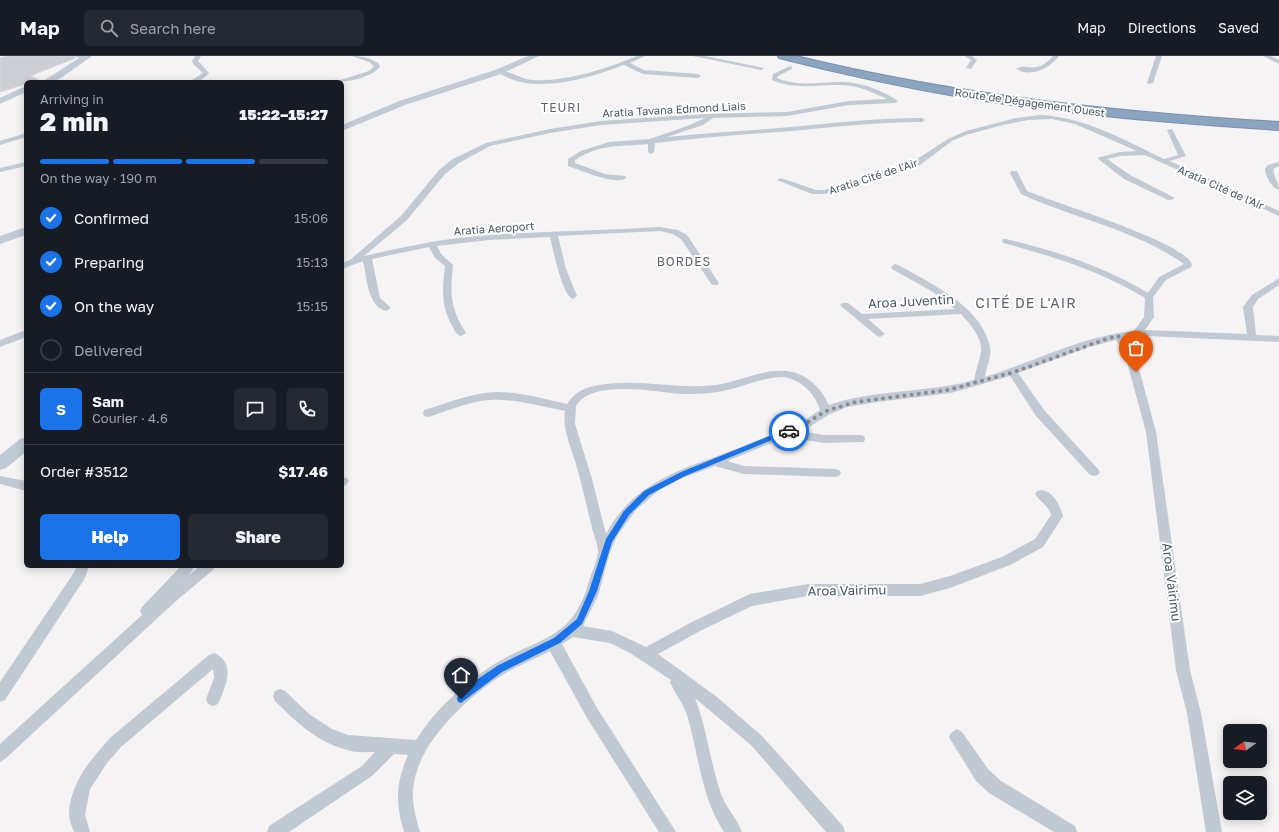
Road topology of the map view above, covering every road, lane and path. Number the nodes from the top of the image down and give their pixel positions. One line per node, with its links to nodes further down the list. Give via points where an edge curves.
1 (84, 56): 21 (main road)
2 (198, 56): 22 (street, via 196,64 206,73)
3 (355, 56): 23 (street, via 371,61 377,67 371,72)
4 (642, 56): 14 (street)
5 (696, 56): 15 (street)
6 (783, 56): 31 (highway, Route de Dégagement Ouest, via 862,75 1032,104 1104,113)
7 (810, 56): 28 (highway, Route de Dégagement Ouest, via 944,85 1034,98 1172,112)
8 (968, 56): 17 (street, via 974,60)
9 (1056, 56): 18 (street, via 1046,68)
10 (1159, 56): 24 (street)
11 (1266, 56): 13 (street)
12 (530, 57): 19 (main road)
13 (1279, 62)
14 (625, 63): 19 (street, via 542,83 523,81); 20 (street, via 643,72)
15 (761, 68)
16 (790, 68): 27 (street, Aratia Tavana Edmond Liais, via 775,75 774,78 786,84 863,86 895,101 849,103 787,114)
17 (969, 68)
18 (1019, 69)
19 (500, 71): 29 (main road, via 402,103)
20 (698, 76)
21 (50, 80)
22 (196, 80)
23 (344, 80)
24 (1150, 83)
25 (24, 90): 26 (main road)
26 (0, 101)
27 (711, 116): 36 (street, via 704,122); 56 (street, Aratia Tavana Edmond Liais, via 601,123 481,146 442,172 404,218)
28 (1279, 116)
29 (363, 119): 32 (main road); 33 (main road)
30 (922, 120): 36 (street, via 886,120 702,134)
31 (1279, 126)
32 (344, 127)
33 (344, 130)
34 (1170, 130): 40 (street, Aratia Cité de l'Air, via 1182,156)
35 (24, 136): 37 (street)
36 (652, 141): 38 (street); 45 (street, via 611,143 583,152 572,159 571,164 604,176)
37 (0, 143)
38 (651, 152)
39 (1147, 153): 40 (street, Aratia Cité de l'Air); 46 (street, Aratia Cité de l'Air, via 1071,120 1031,116 963,134 917,163 825,192 815,192); 48 (street, via 1101,158 1127,177)
40 (1164, 161): 49 (street, Aratia Cité de l'Air)
41 (24, 164): 43 (street)
42 (1279, 164): 47 (street, via 1271,167 1269,173)
43 (0, 170)
44 (1014, 173): 62 (street, via 1026,194 1143,237 1188,263 1162,279)
45 (622, 178)
46 (781, 180)
47 (1279, 188)
48 (1171, 198)
49 (1279, 213)
50 (24, 232): 52 (main road)
51 (554, 235): 54 (street, Aratia Aeroport, via 478,238); 60 (street, Aratia Aeroport, via 650,229 669,231 684,237); 61 (street, via 562,269)
52 (0, 240)
53 (1006, 241): 62 (street, via 1083,264 1118,279)
54 (433, 244): 55 (street, Aratia Aeroport); 67 (street, via 433,250 438,257 449,265 446,306)
55 (367, 258): 56 (street, Aratia Aeroport); 64 (street, via 376,299)
56 (354, 260): 57 (street, Aratia Aeroport)
57 (344, 265)
58 (895, 267): 65 (street, Aroa Juventin, via 936,291)
59 (1279, 282): 72 (street, via 1255,297 1248,307)
60 (715, 283)
61 (573, 296)
62 (1149, 297): 68 (street, via 1149,317)
63 (845, 305): 66 (street, Aroa Juventin)
64 (386, 308)
65 (963, 311): 66 (street, Aroa Juventin); 76 (street, Aroa Juventin, via 980,332 985,344 986,351)
66 (860, 317): 70 (street, Aroa Juventin)
67 (461, 333)
68 (1138, 333): 71 (street); 72 (street)
69 (24, 334): 74 (street)
70 (880, 334)
71 (1118, 336): 75 (street, via 1100,340); 115 (street, Aroa Vairimu, via 1129,350 1151,432 1184,670 1194,713)
72 (1252, 338): 73 (street)
73 (1279, 339)
74 (0, 344)
75 (1012, 372): 76 (street); 87 (street, via 1040,413)
76 (979, 382): 78 (street, via 948,390 855,402)
77 (570, 408): 78 (street, via 575,398 594,388 715,389 774,373 792,375 806,383 818,395); 79 (street, via 497,396 462,402); 92 (street, via 570,425)
78 (826, 411): 80 (street, via 805,424)
79 (428, 413)
80 (782, 433): 82 (street, via 824,439); 85 (street)
81 (24, 436): 84 (main road)
82 (860, 439)
83 (24, 445): 86 (main road)
84 (0, 451)
85 (714, 461): 88 (street, via 744,470); 92 (street, via 669,480 647,493 626,513 608,541)
86 (0, 464)
87 (1094, 472)
88 (836, 473)
89 (0, 480): 90 (street)
90 (24, 486)
91 (1041, 494): 98 (street, Aroa Vairimu, via 1054,506 1057,516 1039,543 1006,561 950,582 920,590 808,590 750,600)
92 (604, 553): 96 (street, via 587,608)
93 (82, 568): 101 (street)
94 (187, 568): 100 (street)
95 (207, 568): 100 (street)
96 (571, 630): 97 (street); 98 (street, via 612,637)
97 (553, 642): 106 (street, via 500,669 475,686 438,723); 111 (street, via 592,713)
98 (646, 654): 99 (street)
99 (663, 665): 112 (street, via 686,693 693,709 710,788 725,822); 113 (street, via 712,702 757,741)
100 (95, 666): 107 (street)
101 (0, 695)
102 (280, 696): 105 (street, via 304,719 327,735 348,743)
103 (213, 699): 108 (street, via 222,672 214,660 116,742 91,771 82,786 76,816)
104 (957, 737): 114 (street, via 982,775 995,787)
105 (391, 745): 106 (street); 109 (street, via 367,771)
106 (420, 748): 110 (street, via 409,771 405,787 405,810)
107 (0, 754)
108 (82, 832)
109 (275, 832)
110 (412, 832)
111 (668, 832)
112 (734, 832)
113 (837, 832)
114 (1069, 832)
115 (1214, 832)

